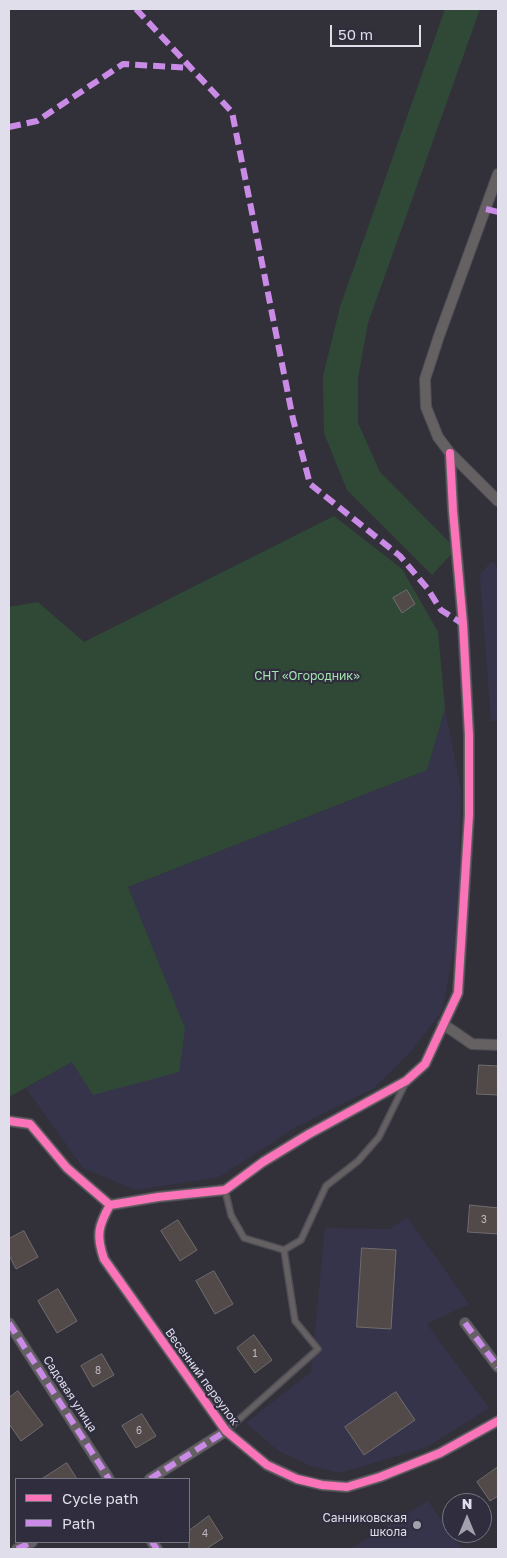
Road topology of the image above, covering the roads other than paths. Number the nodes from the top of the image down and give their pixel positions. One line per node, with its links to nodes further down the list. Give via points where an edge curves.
1 (498, 174): 2 (street, via 426,379 426,408 438,437)
2 (450, 453): 3 (street); 4 (street, via 469,734 469,815 458,993)
3 (498, 501)
4 (443, 1024): 5 (street, via 472,1044); 6 (street, via 424,1064)
5 (498, 1045)
6 (406, 1081): 8 (street, via 301,1138); 10 (lane, via 379,1136 358,1161 326,1186 301,1240)
7 (9, 1121): 9 (street, via 30,1124 67,1168)
8 (225, 1190): 9 (street); 10 (lane, via 231,1215 244,1238)
9 (110, 1205): 15 (street, Весенний переулок, via 99,1227 98,1242 104,1259)
10 (284, 1250): 15 (lane, via 294,1321 318,1348)
11 (9, 1323): 16 (street, Садовая улица)
12 (466, 1323): 13 (street)
13 (498, 1367)
14 (498, 1422): 15 (street, Весенний переулок, via 440,1452 348,1487 297,1479 266,1465)
15 (226, 1431): 17 (street)
16 (109, 1478)
17 (152, 1478)
18 (30, 1543): 19 (street)
19 (17, 1549)

